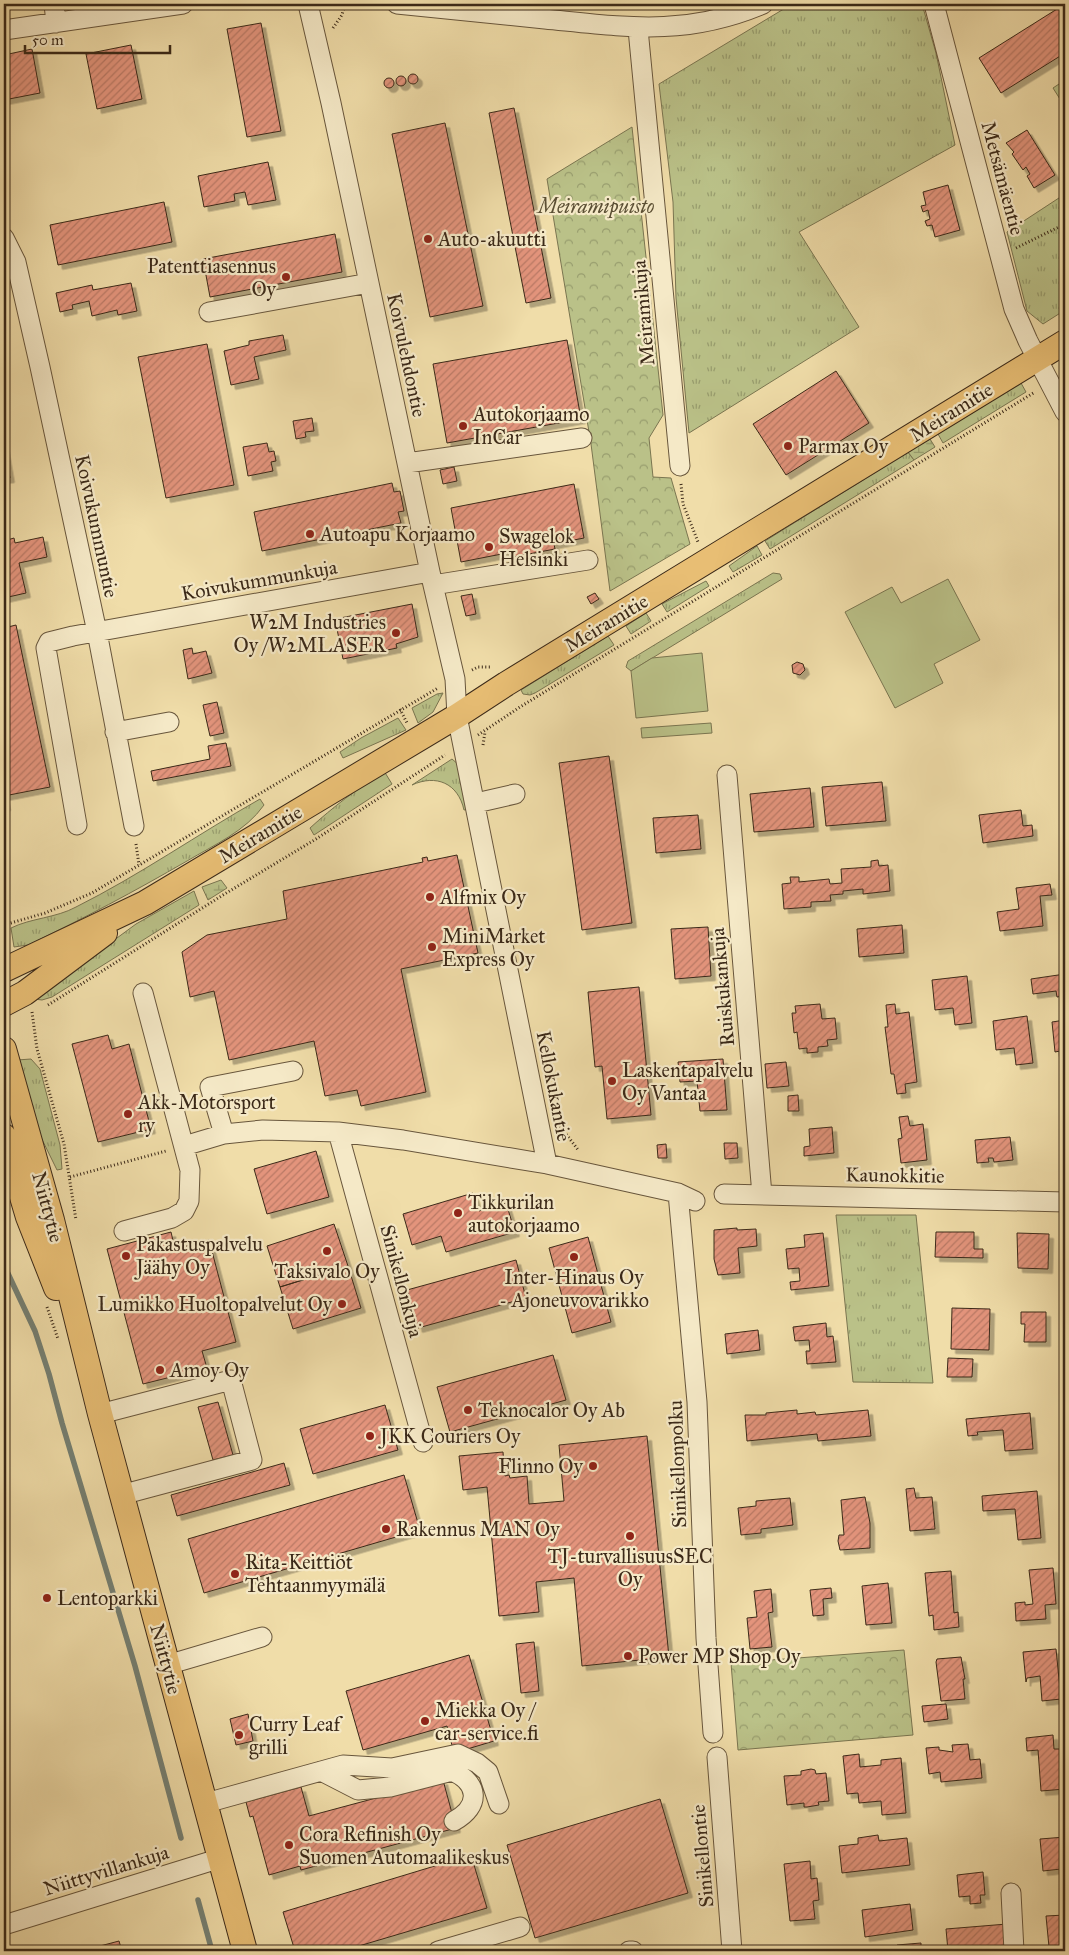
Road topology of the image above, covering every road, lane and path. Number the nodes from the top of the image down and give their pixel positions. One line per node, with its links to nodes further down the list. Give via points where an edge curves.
1 (54, 4): 7 (street)
2 (183, 4): 7 (street)
3 (308, 4): 13 (street, Koivulehdontie)
4 (397, 4): 8 (street)
5 (763, 4): 8 (street, via 738,15 696,25)
6 (934, 4): 12 (street, Metsämäentie)
7 (56, 23): 9 (street)
8 (638, 29): 21 (street, Meiramikuja)
9 (4, 30)
10 (1065, 224): 12 (path)
11 (4, 238): 26 (street, Koivukummuntie, via 16,262)
12 (1000, 256): 16 (street, Metsämäentie, via 1014,309)
13 (369, 283): 14 (street); 20 (street, Koivulehdontie)
14 (209, 312)
15 (1065, 342): 16 (main road, Meiramitie)
16 (1037, 359): 17 (street, Metsämäentie); 23 (main road, Meiramitie)
17 (1049, 384): 18 (street, Metsämäentie); 25 (path)
18 (1065, 412)
19 (582, 438): 20 (street)
20 (407, 463): 24 (street, Koivulehdontie)
21 (680, 466): 23 (path, via 683,504)
22 (588, 560): 24 (street, Koivukummunkuja)
23 (709, 561): 25 (path); 29 (main road, Meiramitie)
24 (431, 579): 26 (street, Koivukummunkuja); 28 (street, Koivulehdontie)
25 (723, 584): 31 (path, via 520,706)
26 (97, 632): 32 (street, Koivukummuntie); 38 (street, Koivukummunkuja, via 54,640 46,648)
27 (497, 668): 28 (path, via 478,667)
28 (455, 679): 29 (street, Koivulehdontie); 41 (path, via 92,893 45,913)
29 (457, 716): 33 (street, Kellokukantie); 40 (main road, Meiramitie)
30 (169, 722): 32 (street)
31 (485, 731): 33 (path); 34 (path)
32 (115, 732): 39 (street, Koivukummuntie)
33 (464, 744): 37 (street, Kellokukantie); 45 (path)
34 (483, 747)
35 (727, 775): 60 (street, Ruiskukankuja)
36 (515, 794): 37 (street)
37 (476, 803): 56 (street, Kellokukantie)
38 (77, 825)
39 (134, 826)
40 (145, 903): 42 (main road, Meiramitie); 44 (main road, Meiramitie, via 25,993)
41 (4, 925)
42 (4, 970)
43 (142, 993): 54 (street)
44 (4, 1004)
45 (45, 1007)
46 (40, 1011): 47 (path)
47 (34, 1015)
48 (4, 1049): 64 (main road, Niittytie, via 52,1220)
49 (293, 1071): 52 (street, via 210,1087)
50 (559, 1119): 55 (path, via 561,1128)
51 (338, 1132): 52 (street, Kellokukantie, via 263,1130); 56 (street, Kellokukantie); 66 (street, Sinikellonkuja)
52 (224, 1134): 54 (street, Kellokukantie)
53 (4, 1136): 64 (main road, Niittytie, via 28,1217)
54 (184, 1146): 57 (path); 63 (street, via 190,1170 189,1201 184,1210 172,1218)
55 (581, 1153)
56 (547, 1164): 58 (street)
57 (70, 1177)
58 (678, 1193): 61 (street); 70 (street, Sinikellonpolku, via 697,1402 706,1638)
59 (724, 1194): 60 (street, Kaunokkitie)
60 (762, 1195): 62 (street, Kaunokkitie)
61 (694, 1201)
62 (1065, 1202)
63 (124, 1231)
64 (88, 1366): 65 (main road, Niittytie)
65 (100, 1414): 67 (main road, Niittytie); 67 (street, via 231,1380 252,1460)
66 (423, 1442)
67 (121, 1494): 69 (main road, Niittytie)
68 (262, 1637): 69 (street)
69 (167, 1665): 73 (main road, Niittytie)
70 (714, 1733)
71 (717, 1757): 82 (street, Sinikellontie)
72 (321, 1771): 73 (street); 74 (street, via 342,1765 392,1768 458,1754 488,1772); 75 (street, via 358,1790 372,1790 452,1771 467,1778 474,1797 465,1815)
73 (206, 1804): 76 (main road, Niittytie)
74 (499, 1804)
75 (454, 1821)
76 (221, 1858): 78 (street, Niittyvillankuja); 80 (main road, Niittytie)
77 (1011, 1893): 83 (street)
78 (4, 1925)
79 (520, 1927): 81 (street)
80 (245, 1951)
81 (438, 1951)
82 (732, 1951)
83 (1014, 1951)

